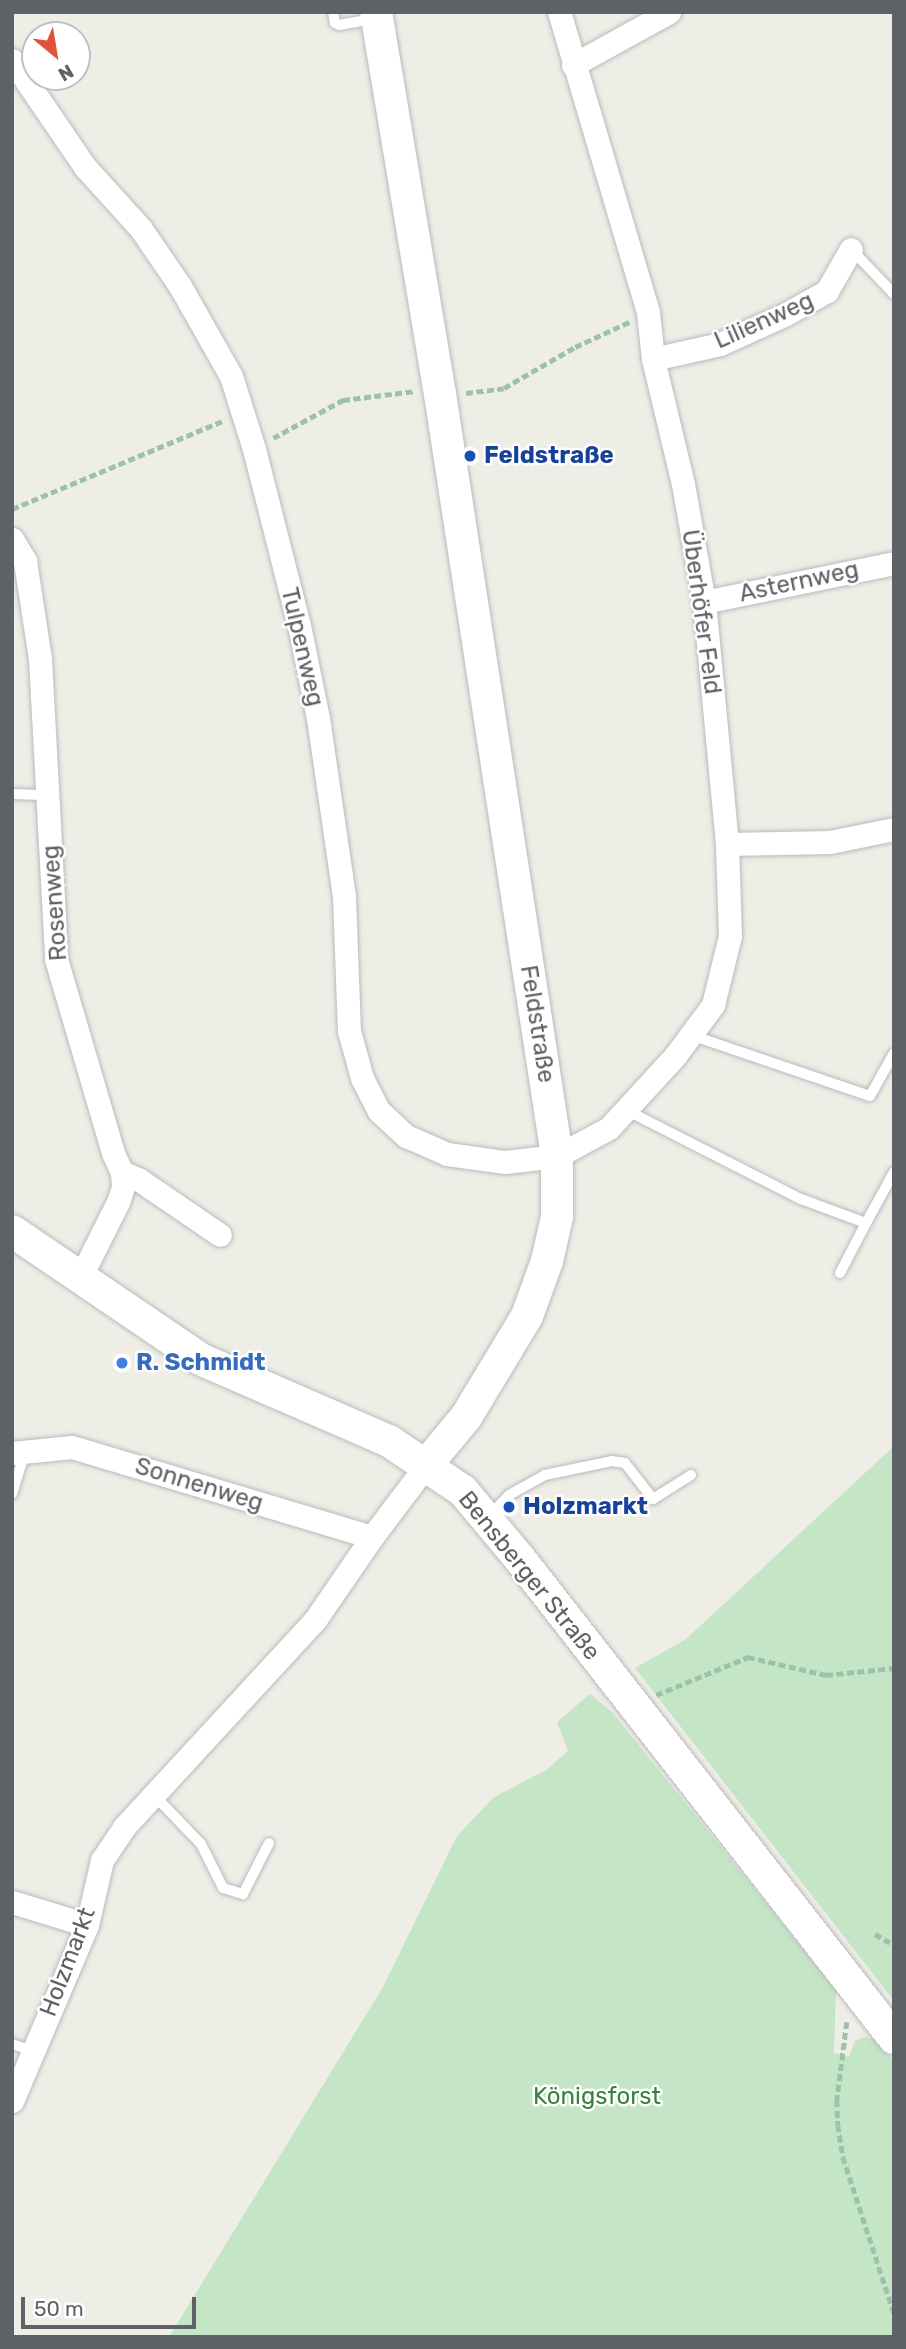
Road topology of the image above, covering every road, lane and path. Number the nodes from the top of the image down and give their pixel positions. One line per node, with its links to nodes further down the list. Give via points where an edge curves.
1 (333, 12): 4 (lane, via 339,25)
2 (559, 12): 6 (street, Überhöfer Feld)
3 (669, 12): 6 (street)
4 (376, 15): 22 (main road, Feldstraße, via 440,394)
5 (12, 60): 10 (street, Tulpenweg, via 85,167 141,229 180,286 218,349)
6 (573, 65): 9 (street, Überhöfer Feld, via 648,312)
7 (851, 250): 8 (lane); 9 (street, Lilienweg, via 827,292 720,344)
8 (894, 294)
9 (653, 359): 14 (street, Überhöfer Feld)
10 (242, 413): 11 (path); 22 (street, Tulpenweg, via 299,625 323,745 344,896 349,1031 362,1078 379,1111 406,1136 447,1154 505,1162)
11 (12, 509)
12 (12, 539): 16 (street, Rosenweg, via 25,561 40,659)
13 (894, 563): 14 (street, Asternweg)
14 (704, 602): 18 (street, Überhöfer Feld)
15 (12, 794): 16 (lane)
16 (49, 795): 23 (street, Rosenweg, via 56,959)
17 (894, 828): 18 (street, via 830,842)
18 (727, 844): 19 (street, Überhöfer Feld, via 730,936 713,1005)
19 (691, 1035): 20 (lane, via 870,1096); 21 (street, Überhöfer Feld)
20 (894, 1053)
21 (626, 1110): 22 (street, Überhöfer Feld, via 609,1128); 25 (lane, via 801,1199)
22 (557, 1156): 31 (main road, Feldstraße, via 557,1217 527,1316 466,1417)
23 (122, 1172): 27 (street); 29 (street, via 118,1202)
24 (894, 1172): 25 (lane)
25 (866, 1223): 28 (lane)
26 (12, 1231): 29 (main road, Bensberger Straße)
27 (220, 1235)
28 (840, 1273)
29 (80, 1278): 31 (main road, Bensberger Straße, via 200,1359 389,1441)
30 (19, 1453): 33 (lane, Sonnenweg); 35 (street, Sonnenweg, via 72,1447)
31 (427, 1465): 34 (main road, Bensberger Straße, via 463,1492); 35 (street, Holzmarkt)
32 (691, 1475): 34 (lane, via 653,1499 625,1463 612,1461 545,1475 509,1496)
33 (12, 1493)
34 (487, 1518): 37 (main road, Bensberger Straße)
35 (372, 1536): 38 (street, Holzmarkt, via 315,1620)
36 (894, 1668): 37 (path, via 825,1675 748,1657 670,1687)
37 (638, 1710): 44 (main road, Bensberger Straße)
38 (153, 1794): 39 (lane, via 201,1844 223,1888 243,1894); 41 (street, Holzmarkt, via 102,1860)
39 (269, 1843)
40 (12, 1902): 41 (street)
41 (87, 1925): 46 (street, Holzmarkt)
42 (875, 1934): 43 (path)
43 (894, 1945)
44 (851, 1984): 45 (main road, Bensberger Straße); 48 (path, via 838,2125 843,2157)
45 (894, 2038)
46 (22, 2048): 47 (street, Holzmarkt)
47 (12, 2101)
48 (894, 2313)

